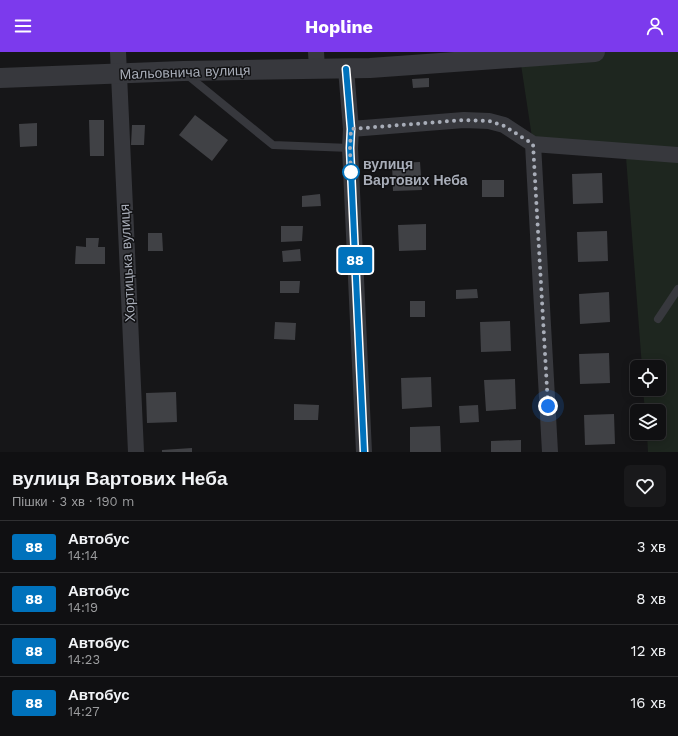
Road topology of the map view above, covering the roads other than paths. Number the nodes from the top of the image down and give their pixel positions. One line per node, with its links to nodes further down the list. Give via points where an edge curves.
1 (118, 52): 7 (street, Хортицька вулиця)
2 (596, 52): 3 (street, Мальовнича вулиця)
3 (520, 55): 5 (street, Мальовнича вулиця)
4 (316, 60): 5 (street, Мальовнича вулиця); 6 (street, Мальовнича вулиця)
5 (346, 69): 9 (street)
6 (182, 71): 7 (street, Мальовнича вулиця); 11 (lane, via 273,146)
7 (119, 74): 8 (street, Мальовнича вулиця); 15 (street, Хортицька вулиця)
8 (0, 78)
9 (351, 129): 10 (street, via 464,120 489,121 504,126); 11 (street)
10 (533, 144): 12 (street); 17 (street)
11 (350, 148): 16 (street)
12 (678, 155)
13 (678, 289): 14 (lane)
14 (658, 319)
15 (136, 452)
16 (364, 452)
17 (550, 452)

